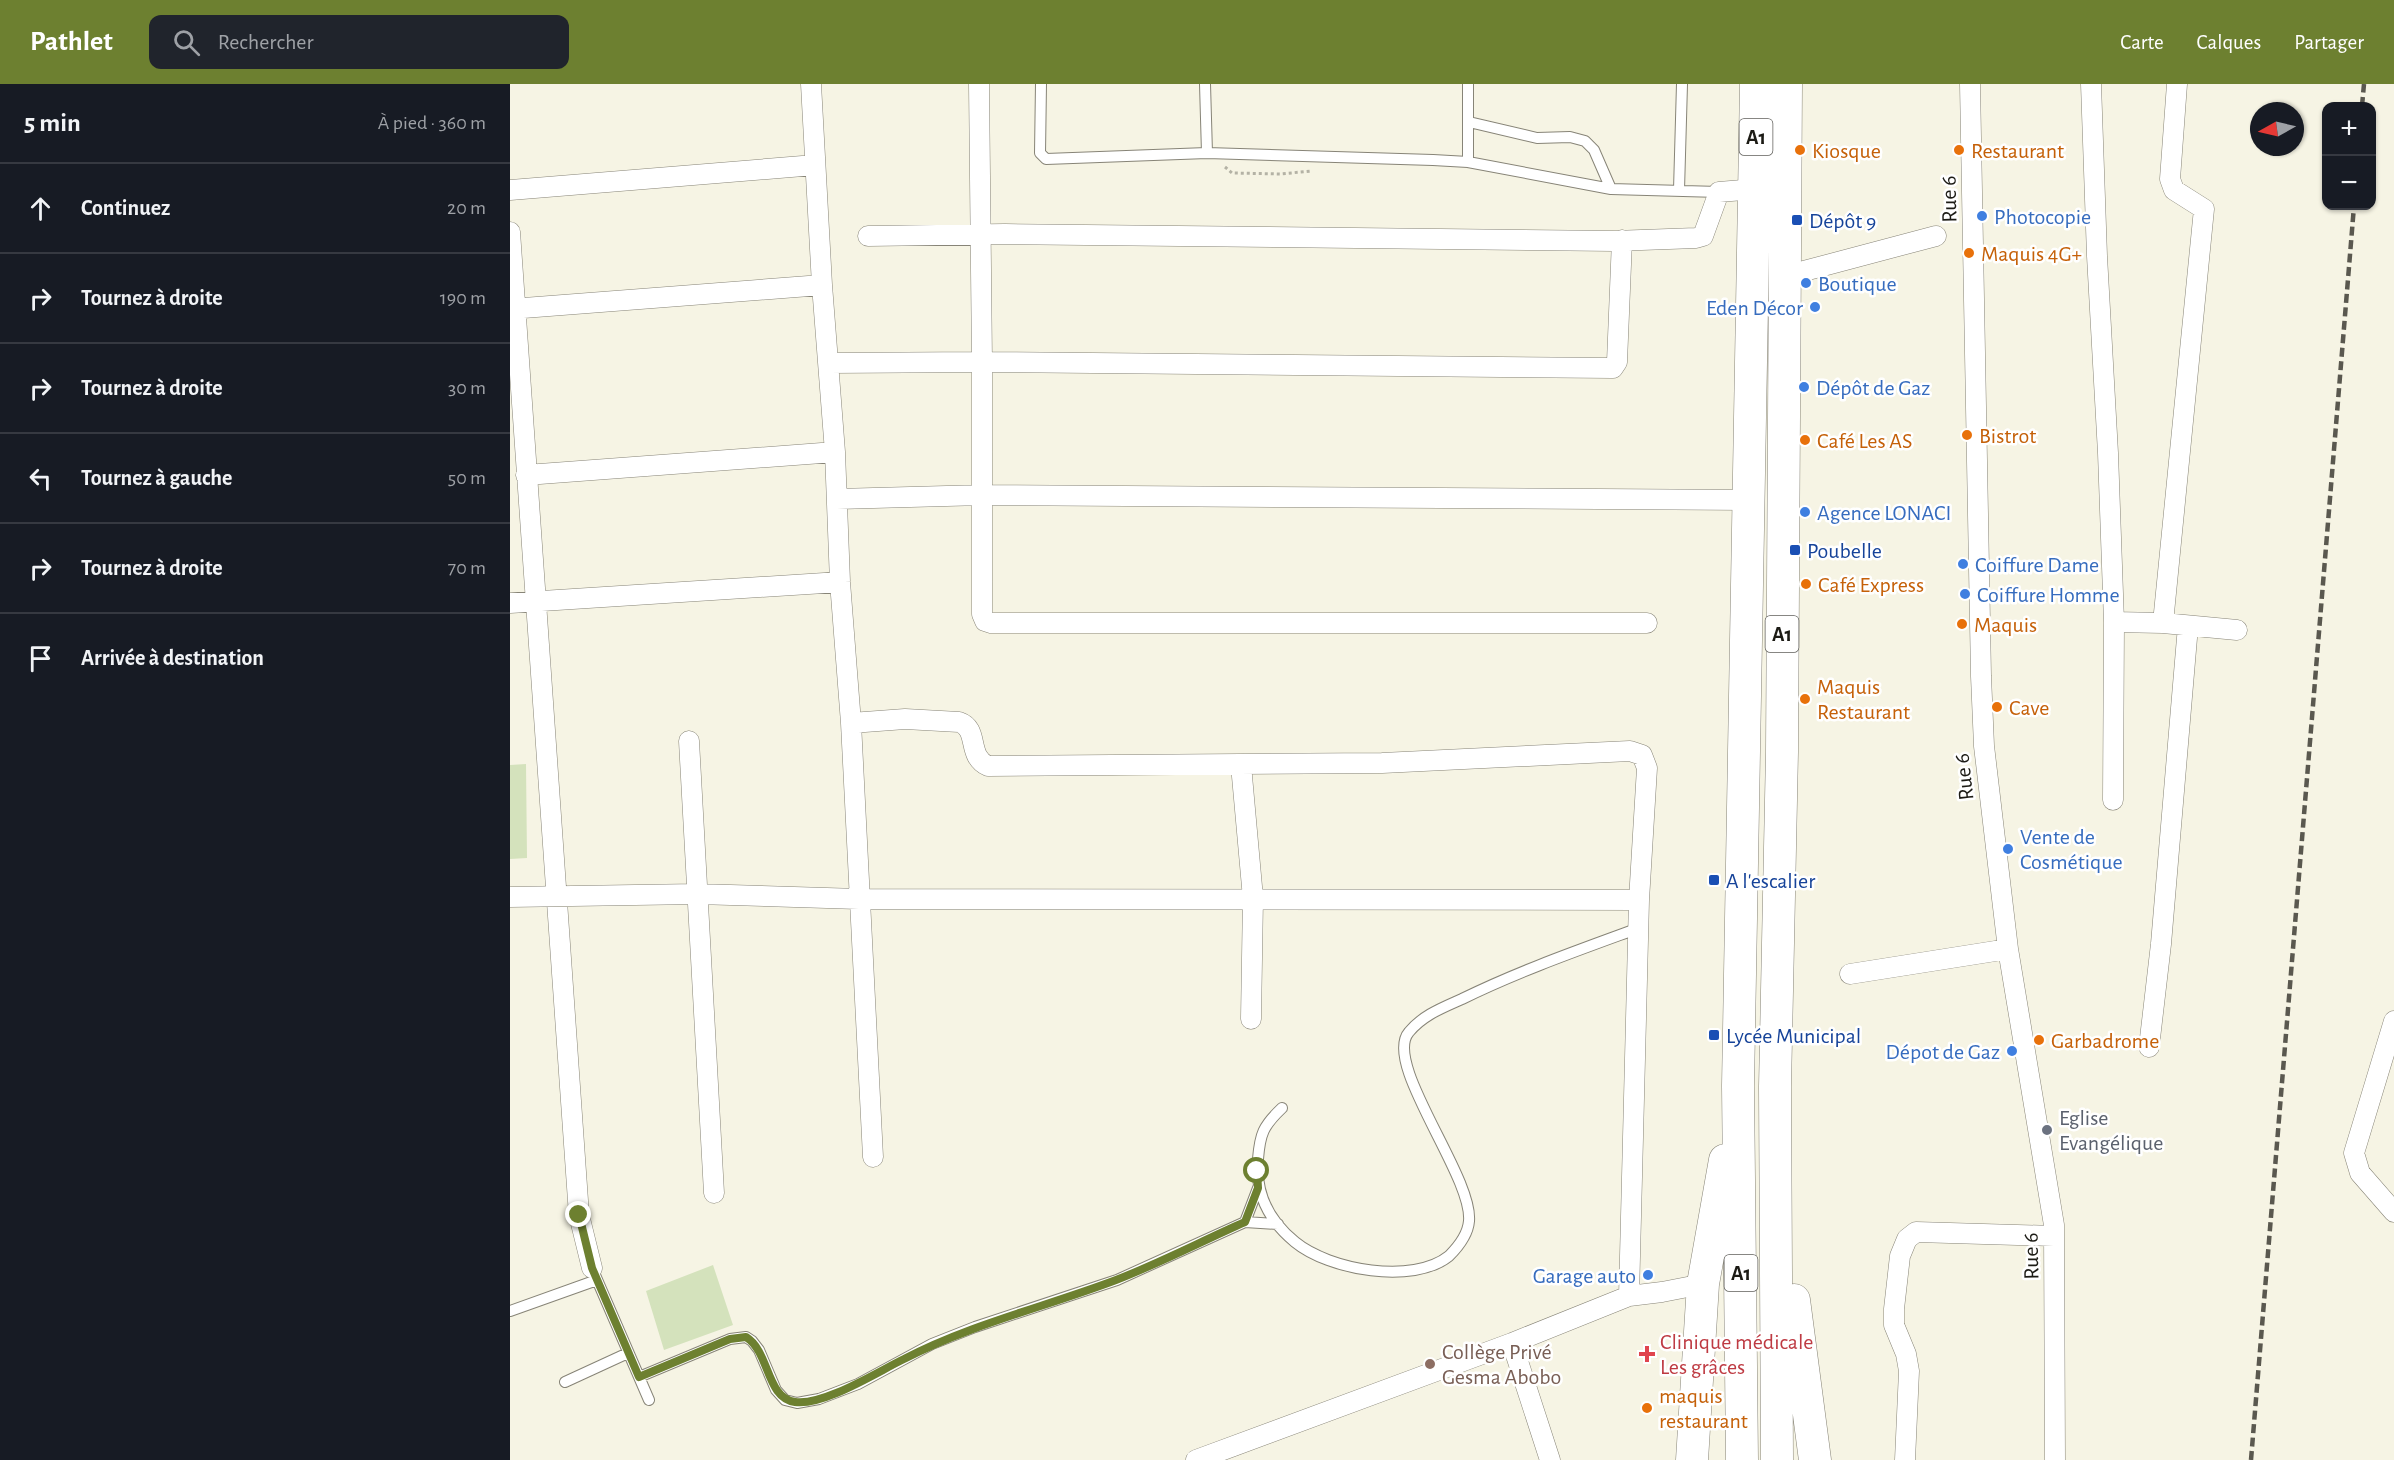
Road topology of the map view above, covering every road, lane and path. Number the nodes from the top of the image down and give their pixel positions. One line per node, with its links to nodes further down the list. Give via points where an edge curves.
1 (811, 84): 15 (street)
2 (979, 84): 22 (street)
3 (1041, 84): 13 (lane, via 1040,153 1046,159)
4 (1205, 84): 13 (lane)
5 (1468, 84): 12 (lane)
6 (1682, 84): 19 (lane)
7 (1756, 84): 17 (main road, A1)
8 (1786, 84): 26 (main road, A1)
9 (1970, 84): 55 (street, Rue 6, via 1980,676 1984,746)
10 (2091, 84): 39 (street)
11 (2177, 84): 41 (street, via 2170,178 2174,190 2204,209)
12 (1468, 122): 14 (lane); 16 (lane, via 1527,137 1585,141 1594,150)
13 (1207, 153): 14 (lane)
14 (1468, 162): 16 (lane)
15 (816, 165): 18 (street); 27 (street)
16 (1611, 189): 19 (lane)
17 (1755, 189): 20 (street); 35 (main road, A1)
18 (510, 190)
19 (1679, 190): 20 (lane)
20 (1719, 192): 25 (street, via 1703,236)
21 (510, 232): 28 (street)
22 (982, 235): 23 (street); 25 (street); 29 (street)
23 (868, 236)
24 (1936, 236): 26 (street)
25 (1622, 240): 29 (street, via 1614,368)
26 (1785, 276): 63 (main road, A1)
27 (822, 285): 28 (street); 30 (street)
28 (512, 308): 32 (street)
29 (982, 362): 30 (street); 33 (street)
30 (829, 363): 31 (street)
31 (836, 452): 32 (street); 34 (street)
32 (526, 475): 38 (street)
33 (983, 495): 34 (street); 35 (street); 40 (street, via 982,614 984,621 991,623)
34 (837, 499): 36 (street)
35 (1748, 500): 60 (main road, A1)
36 (840, 582): 38 (street); 44 (street)
37 (510, 603): 38 (street)
38 (535, 603): 49 (street)
39 (2114, 622): 41 (street); 47 (street)
40 (1647, 623)
41 (2163, 623): 42 (street)
42 (2188, 626): 43 (street); 59 (street)
43 (2237, 630)
44 (851, 723): 46 (street, via 905,719 966,724 976,755 988,766); 52 (street)
45 (689, 741): 48 (street)
46 (1241, 765): 51 (street); 53 (street, via 1630,752 1642,755 1647,768)
47 (2113, 800)
48 (697, 894): 49 (street); 52 (street); 65 (street)
49 (556, 895): 50 (street); 70 (street, via 579,1215)
50 (510, 897)
51 (1253, 898): 52 (street); 53 (street); 57 (street)
52 (859, 899): 62 (street)
53 (1639, 900): 54 (street)
54 (1638, 928): 68 (lane, via 1501,980 1422,1018 1406,1034 1404,1053 1410,1078 1466,1197 1469,1221 1463,1239 1448,1256 1429,1267 1403,1273 1368,1271 1325,1258 1296,1243); 72 (street)
55 (2008, 949): 56 (street); 69 (street, Rue 6)
56 (1850, 974)
57 (1251, 1019)
58 (2394, 1020): 66 (street, via 2354,1153 2360,1173)
59 (2149, 1047)
60 (1738, 1086): 71 (main road); 82 (main road, A1)
61 (1282, 1108): 64 (lane, via 1266,1123 1259,1146)
62 (873, 1157)
63 (1777, 1185): 83 (main road, A1); 84 (main road)
64 (1258, 1188): 67 (lane); 68 (lane)
65 (714, 1193)
66 (2394, 1212)
67 (1245, 1222): 68 (lane); 76 (lane, via 1117,1280 932,1344 858,1384 819,1399 797,1403 784,1400 759,1350 746,1337 730,1339)
68 (1278, 1224)
69 (2054, 1236): 85 (street, via 1916,1232 1907,1239 1900,1256 1894,1324 1909,1371); 86 (street, Rue 6)
70 (594, 1274): 73 (lane); 75 (lane)
71 (1703, 1284): 72 (street); 81 (main road)
72 (1629, 1296): 74 (street)
73 (510, 1311)
74 (1512, 1343): 79 (street); 80 (street)
75 (628, 1353): 76 (lane); 77 (lane)
76 (639, 1377): 78 (lane)
77 (565, 1382)
78 (649, 1400)
79 (1196, 1460)
80 (1550, 1460)
81 (1692, 1460)
82 (1742, 1460)
83 (1777, 1460)
84 (1815, 1460)
85 (1905, 1460)
86 (2055, 1460)

